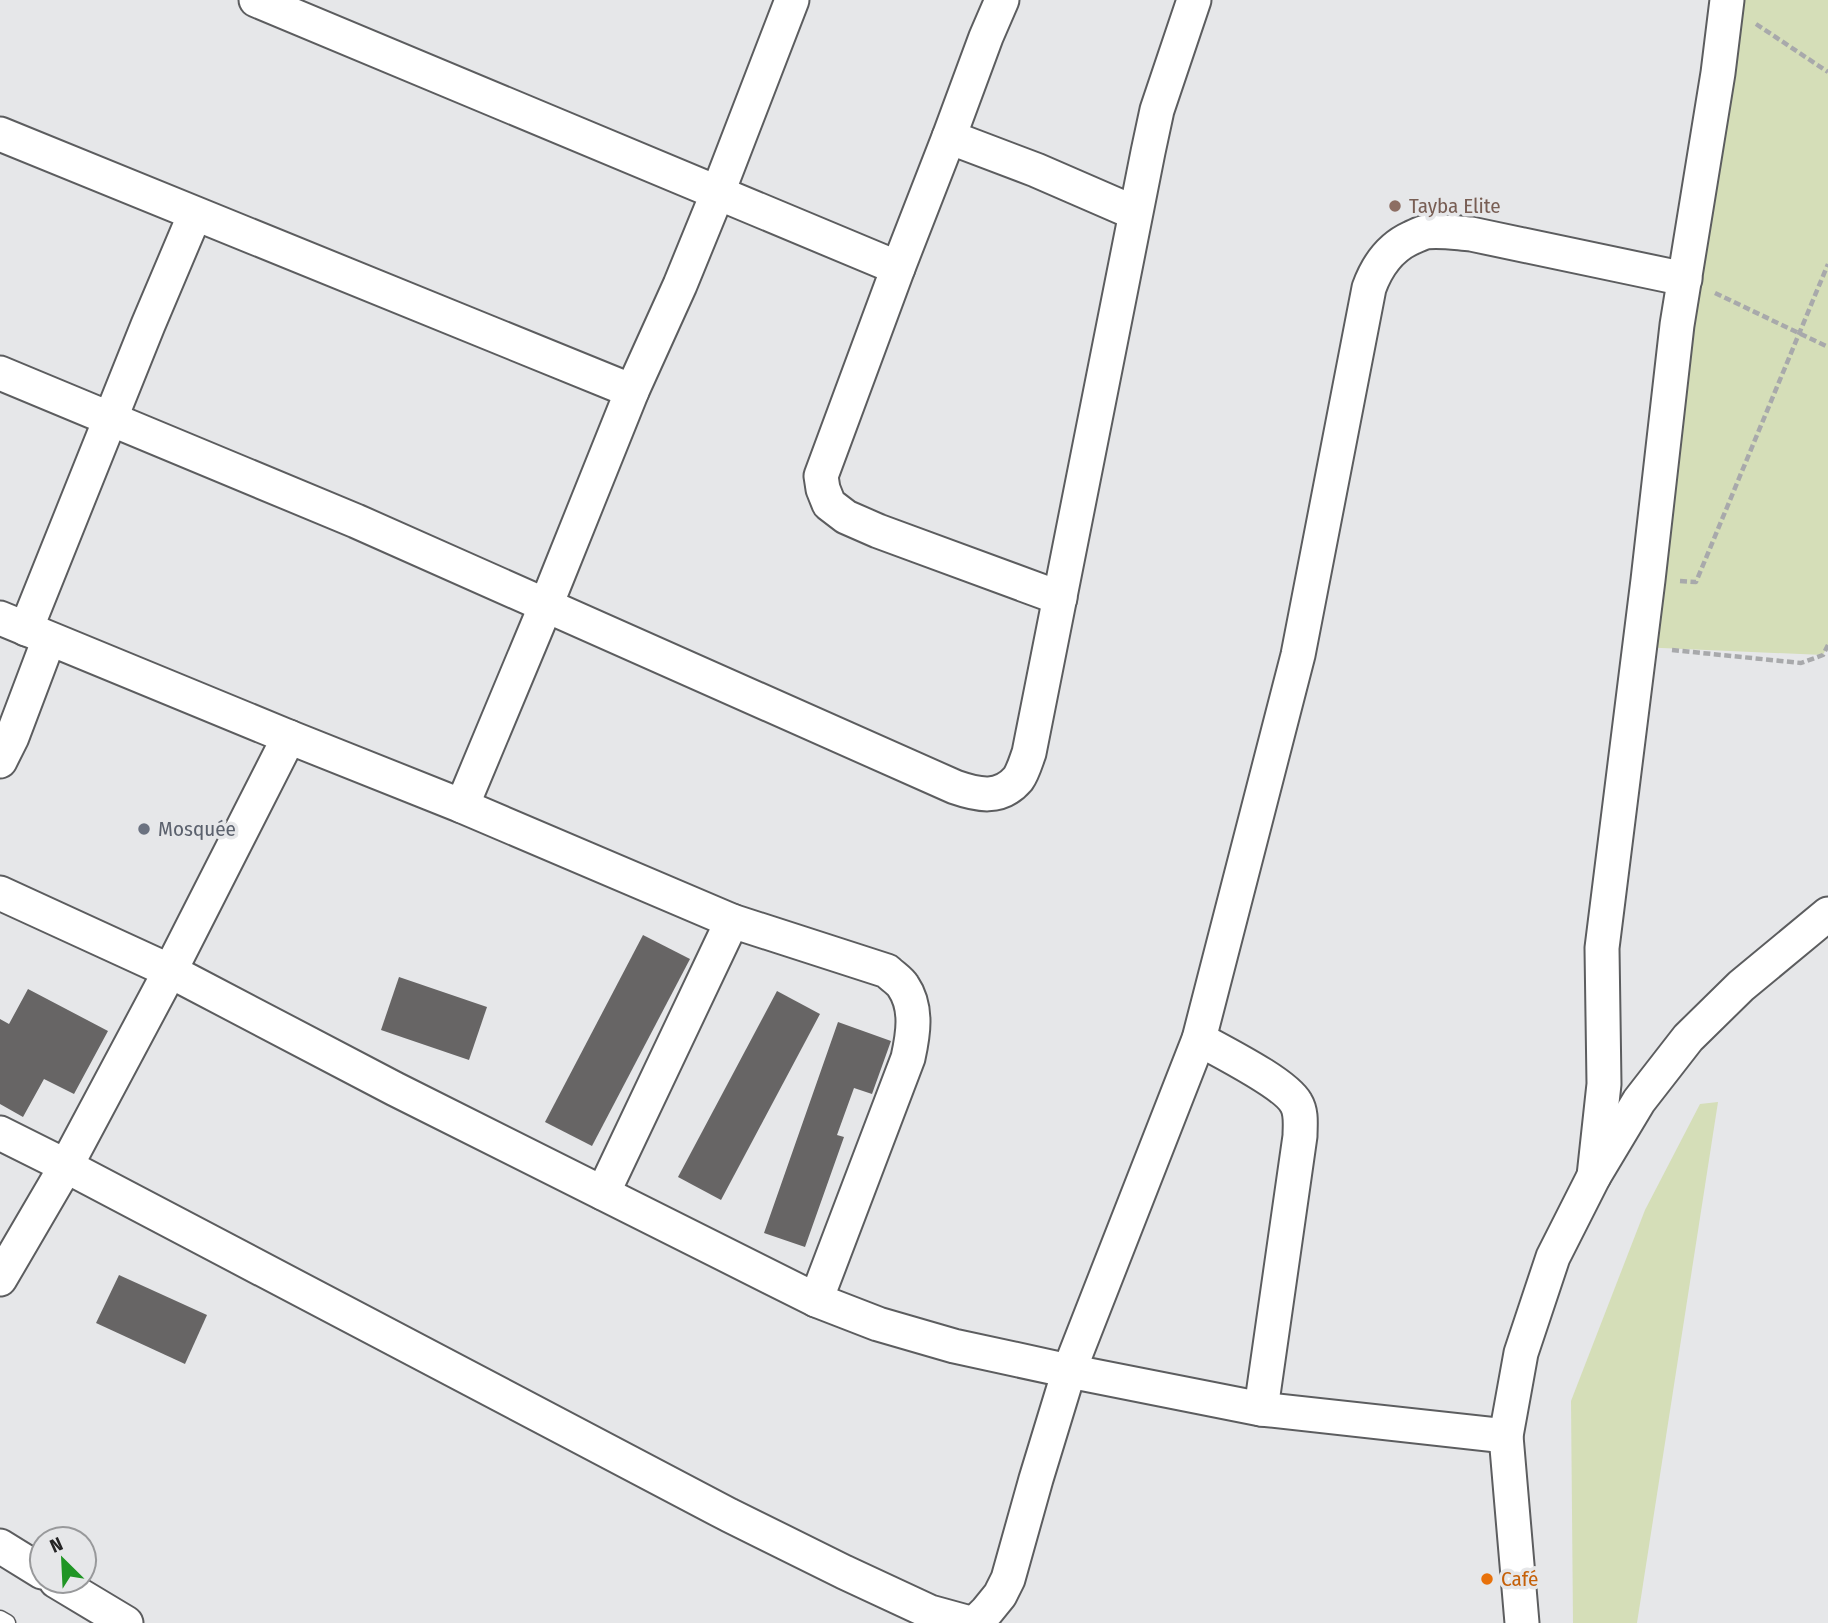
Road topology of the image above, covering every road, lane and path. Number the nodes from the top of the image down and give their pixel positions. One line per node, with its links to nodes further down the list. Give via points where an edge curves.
1 (256, 0): 9 (street)
2 (1002, 0): 8 (street)
3 (1194, 0): 10 (street, via 1157,110)
4 (788, 1): 9 (street)
5 (1727, 2): 6 (path); 14 (street)
6 (1828, 72)
7 (0, 134): 11 (street)
8 (949, 136): 10 (street); 13 (street)
9 (718, 192): 13 (street); 18 (street)
10 (1135, 213): 21 (street)
11 (195, 214): 18 (street); 19 (street)
12 (1828, 264): 15 (path)
13 (898, 268): 21 (street, via 821,476 829,504 878,531)
14 (1685, 279): 15 (path); 20 (street); 33 (street, via 1446,232 1425,232 1406,240 1375,271 1298,655)
15 (1799, 334): 16 (path); 20 (path, via 1696,582)
16 (1828, 347)
17 (0, 373): 19 (street)
18 (632, 391): 22 (street)
19 (111, 418): 22 (street); 23 (street)
20 (1648, 580): 25 (street)
21 (1060, 598): 22 (street, via 1029,753 1019,778 1001,793 976,795)
22 (546, 605): 28 (street)
23 (25, 628): 26 (street); 27 (street, via 12,737)
24 (1828, 645): 25 (path, via 1824,655 1801,663)
25 (1639, 647): 36 (street, via 1601,948 1604,1084)
26 (289, 737): 28 (street); 32 (street)
27 (0, 761)
28 (461, 806): 31 (street)
29 (0, 893): 32 (street)
30 (1828, 914): 36 (street, via 1741,986 1688,1038 1639,1101)
31 (732, 921): 37 (street); 39 (street, via 887,971 903,986 913,1014 908,1058)
32 (170, 971): 35 (street); 37 (street)
33 (1199, 1039): 40 (street); 41 (street, via 1283,1089 1296,1102 1301,1116)
34 (0, 1133): 35 (street)
35 (66, 1166): 38 (street); 49 (street, via 844,1572 930,1612)
36 (1594, 1176): 42 (street, via 1553,1257 1521,1353)
37 (603, 1193): 39 (street)
38 (0, 1279)
39 (816, 1300): 40 (street, via 954,1346)
40 (1069, 1371): 41 (street); 49 (street, via 1008,1579 994,1603)
41 (1261, 1409): 42 (street)
42 (1506, 1436): 50 (street)
43 (0, 1545): 44 (street)
44 (28, 1563)
45 (79, 1595): 48 (street)
46 (0, 1619): 47 (lane)
47 (7, 1623)
48 (126, 1623)
49 (972, 1623)
50 (1522, 1623)

